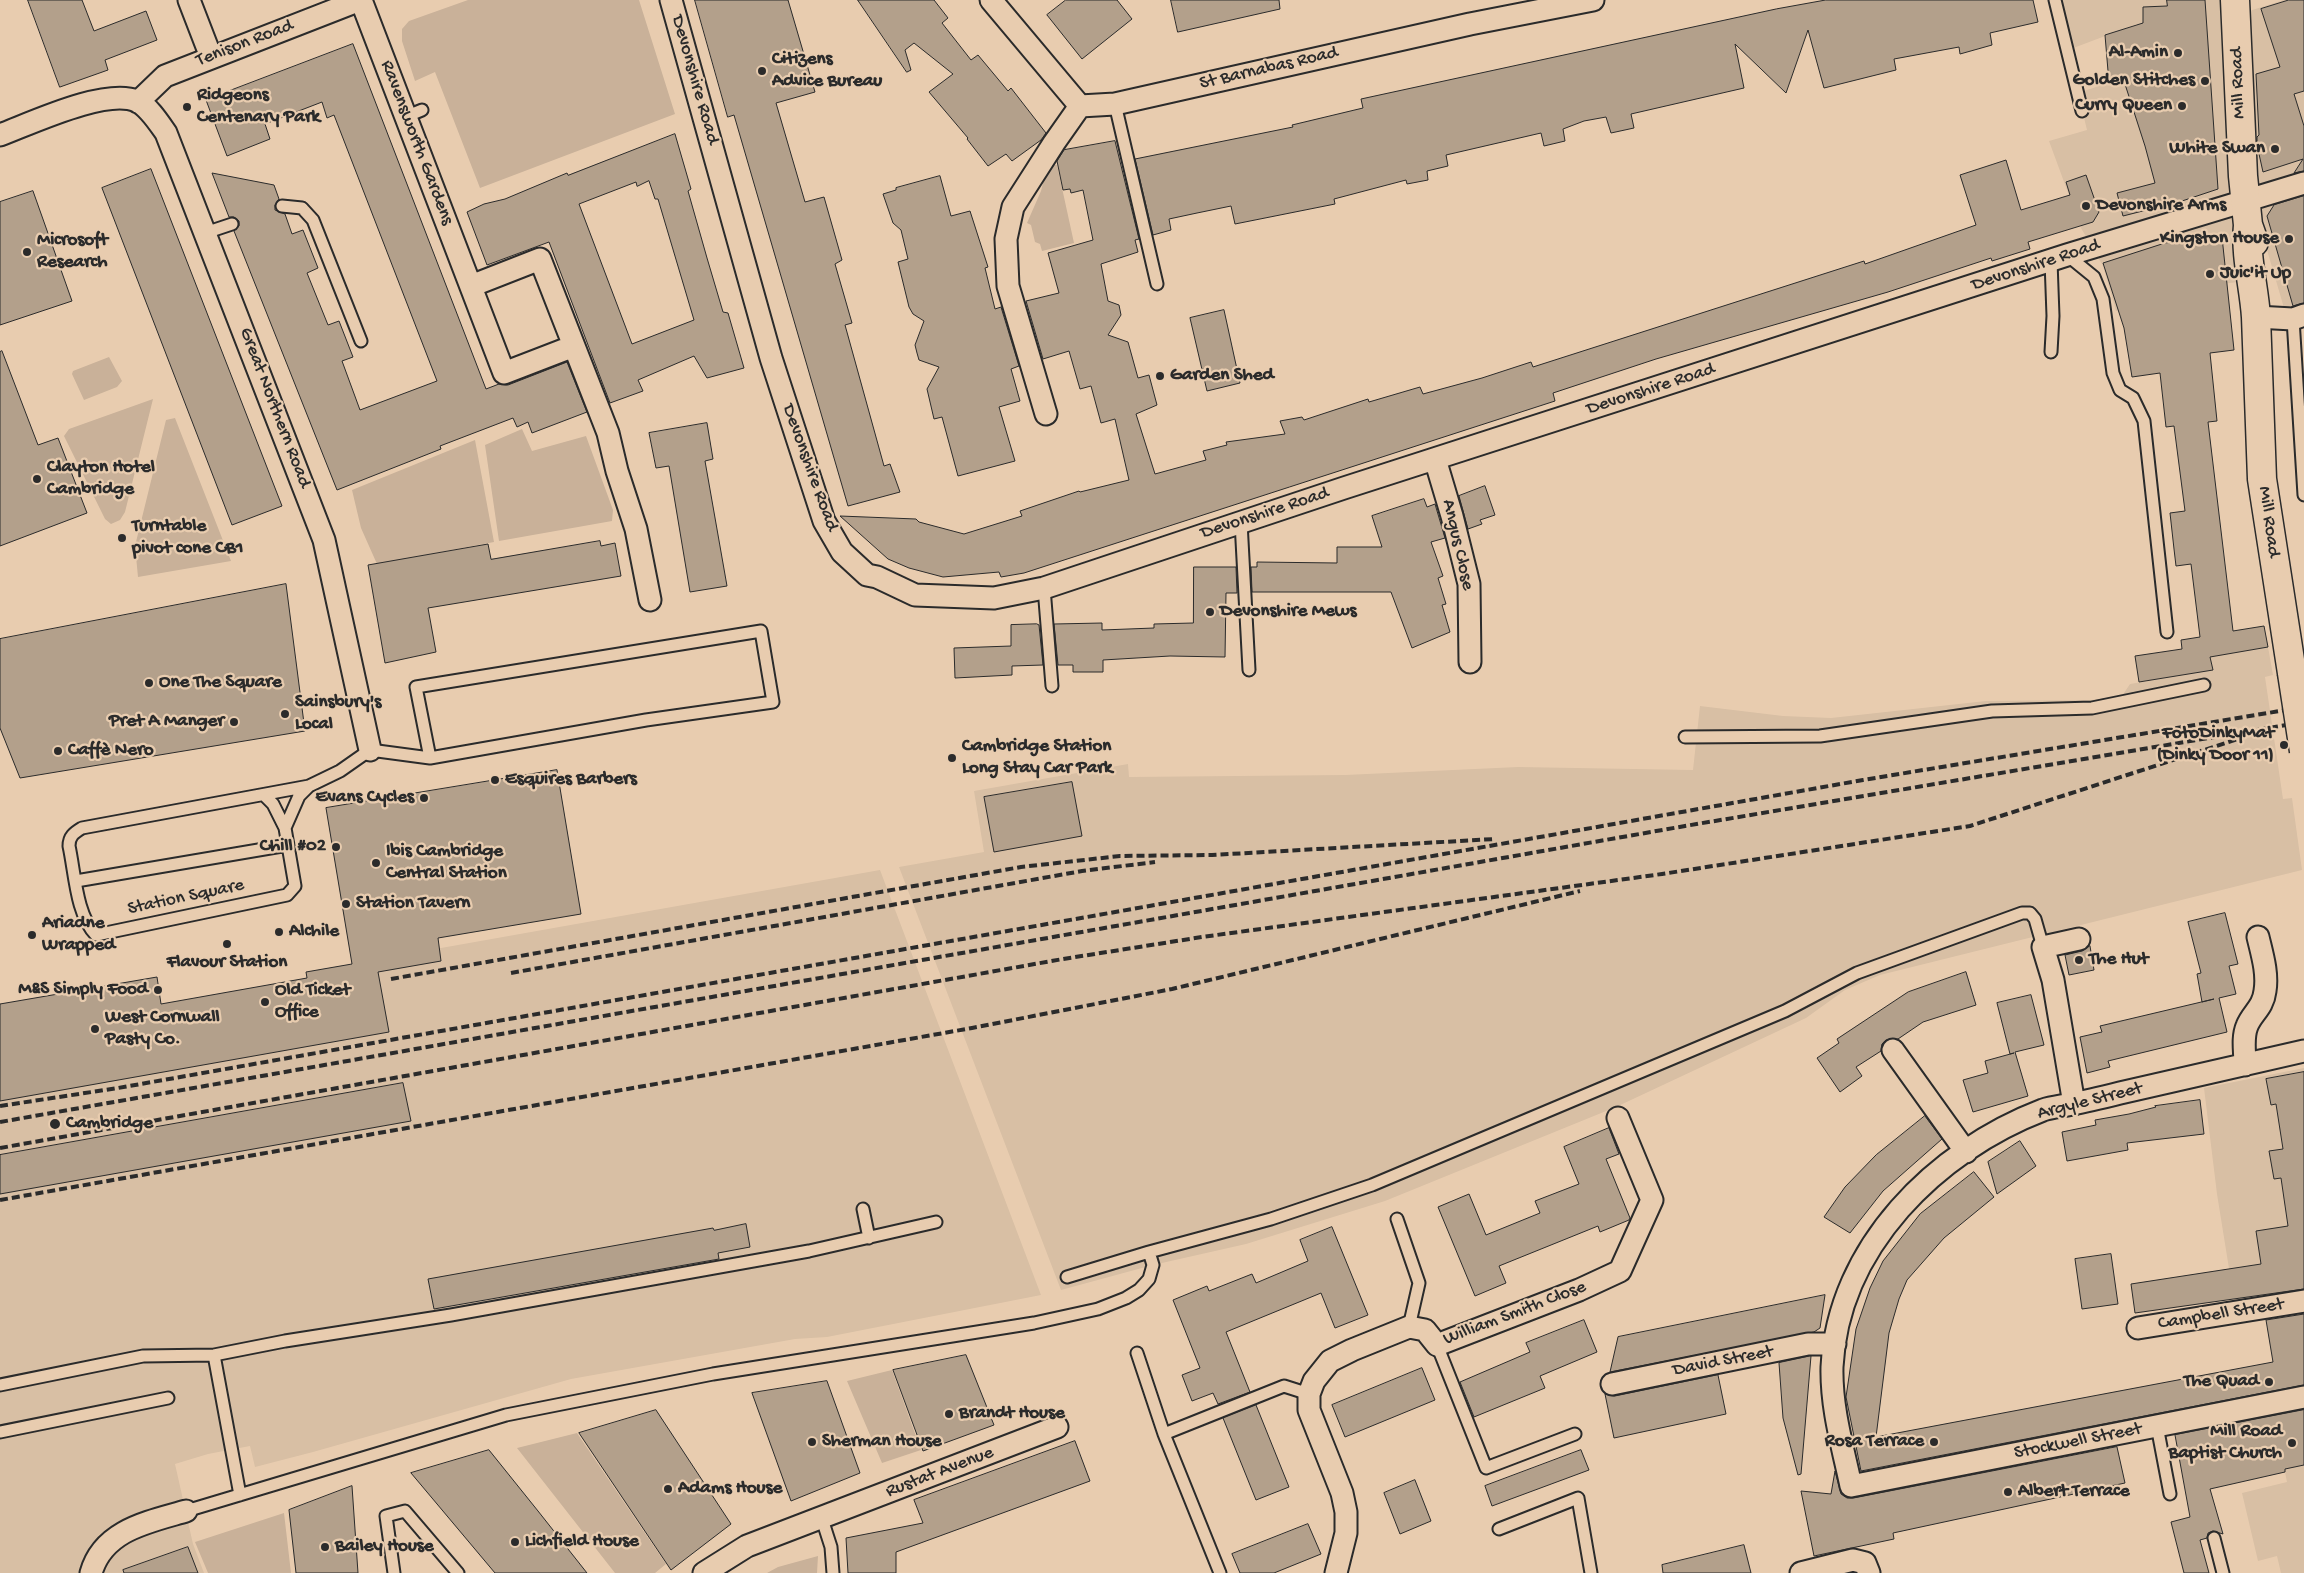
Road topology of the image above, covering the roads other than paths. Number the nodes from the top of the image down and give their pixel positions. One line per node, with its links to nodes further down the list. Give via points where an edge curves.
1 (189, 0): 8 (street)
2 (360, 0): 8 (street, Tenison Road); 21 (street, Ravensworth Gardens, via 413,114)
3 (672, 0): 31 (street, Devonshire Road, via 771,358 824,521 842,552 867,575 915,595 994,598)
4 (992, 0): 11 (street)
5 (1593, 0): 10 (street, St Barnabas Road, via 1470,24)
6 (2055, 0): 12 (lane)
7 (2236, 0): 16 (street, Mill Road)
8 (211, 57): 9 (street, Tenison Road, via 165,76)
9 (129, 100): 13 (street, via 102,99); 18 (street, Great Northern Road, via 166,133)
10 (1114, 104): 11 (street, St Barnabas Road); 20 (lane)
11 (1080, 106): 27 (street, via 1013,207 1006,239 1008,286)
12 (2082, 111)
13 (0, 135)
14 (2304, 183): 16 (street, Devonshire Road, via 2275,193)
15 (282, 206): 24 (lane, via 302,208 313,220)
16 (2247, 214): 19 (street, Devonshire Road); 22 (street, Mill Road, via 2246,246)
17 (232, 224): 18 (lane)
18 (205, 233): 39 (street, Great Northern Road, via 324,540)
19 (2059, 258): 26 (lane); 28 (street, Devonshire Road); 33 (lane, via 2094,277 2103,299 2113,373 2120,390 2133,398 2144,421)
20 (1157, 284)
21 (471, 286): 25 (street, via 540,259); 25 (street, Ravensworth Gardens, via 504,373)
22 (2256, 304): 23 (street); 40 (street, Mill Road, bridge, via 2262,479)
23 (2298, 317): 29 (lane)
24 (361, 341)
25 (574, 346): 32 (street, via 608,433 636,529)
26 (2051, 352)
27 (1046, 414)
28 (1435, 459): 30 (street, Devonshire Road); 34 (street, Angus Close, via 1469,584)
29 (2304, 495)
30 (1241, 522): 31 (street, Devonshire Road); 35 (lane)
31 (1044, 588): 37 (lane)
32 (650, 600)
33 (2168, 632)
34 (1470, 662)
35 (1249, 670)
36 (2204, 685): 38 (lane, via 2092,708 1992,711 1820,736)
37 (1052, 686)
38 (1685, 738)
39 (370, 750): 41 (lane); 42 (lane, Station Square, via 340,771)
40 (2304, 751)
41 (430, 758): 41 (lane, via 416,687 761,631 772,702 646,720)
42 (309, 786): 43 (lane, Station Square); 44 (lane, Station Square, via 299,796)
43 (264, 795): 44 (lane, via 273,804); 46 (lane, Station Square, via 82,828 69,839)
44 (285, 828): 45 (lane, Station Square)
45 (288, 845): 46 (lane, Station Square); 46 (lane, Station Square, via 296,886 288,895 96,935 88,928)
46 (76, 881)
47 (2258, 937): 52 (street, via 2269,967 2259,1010 2247,1025)
48 (2078, 940): 49 (street)
49 (2043, 947): 53 (street, via 2053,980); 60 (lane, via 2035,919 2030,913 2022,913 1857,973 1785,1011 1372,1185 1271,1219)
50 (1892, 1050): 55 (street)
51 (2304, 1051): 52 (street, Argyle Street)
52 (2245, 1065): 53 (street, Argyle Street)
53 (2074, 1104): 55 (street, Argyle Street, via 2044,1110 2003,1129)
54 (1618, 1118): 66 (street, William Smith Close, via 1652,1200 1620,1271)
55 (1966, 1152): 65 (street, Argyle Street, via 1936,1174 1888,1220 1854,1278)
56 (863, 1209): 59 (lane)
57 (1397, 1219): 63 (lane, via 1419,1283)
58 (936, 1222): 59 (lane)
59 (869, 1238): 68 (lane)
60 (1148, 1252): 61 (lane); 81 (lane, via 1152,1265 1149,1279 1126,1298 1098,1309 1034,1323 713,1374 506,1414)
61 (1067, 1277)
62 (2304, 1301): 64 (street, Campbell Street)
63 (1409, 1327): 66 (street, William Smith Close, via 1424,1330); 71 (street, via 1330,1361 1314,1381)
64 (2138, 1328)
65 (1835, 1344): 70 (street, David Street, via 1808,1344); 79 (street, Argyle Street, via 1832,1368 1836,1420)
66 (1437, 1345): 78 (lane, via 1486,1468)
67 (1137, 1353): 77 (lane)
68 (214, 1355): 69 (lane, via 143,1356); 81 (lane)
69 (0, 1384)
70 (1612, 1384)
71 (1310, 1394): 77 (lane, via 1284,1386); 93 (street, via 1309,1410 1342,1493 1346,1512 1346,1533)
72 (2304, 1397): 74 (street, Stockwell Street)
73 (168, 1398): 76 (lane)
74 (2157, 1426): 79 (street, Stockwell Street); 80 (lane)
75 (1057, 1427): 83 (street, Rustat Avenue)
76 (0, 1432)
77 (1164, 1434): 92 (lane)
78 (1575, 1434)
79 (1851, 1486)
80 (2170, 1494)
81 (240, 1495): 82 (lane)
82 (186, 1511): 87 (street, via 123,1532 106,1544 94,1560)
83 (822, 1519): 90 (street, Rustat Avenue, via 747,1546); 91 (lane)
84 (1499, 1529): 94 (lane, via 1578,1498)
85 (2214, 1538): 96 (lane)
86 (1864, 1567): 95 (street, via 1853,1560)
87 (91, 1573)
88 (394, 1573): 89 (lane, via 386,1516 405,1511)
89 (458, 1573)
90 (704, 1573)
91 (834, 1573)
92 (1220, 1573)
93 (1336, 1573)
94 (1591, 1573)
95 (1801, 1573)
96 (2224, 1573)

